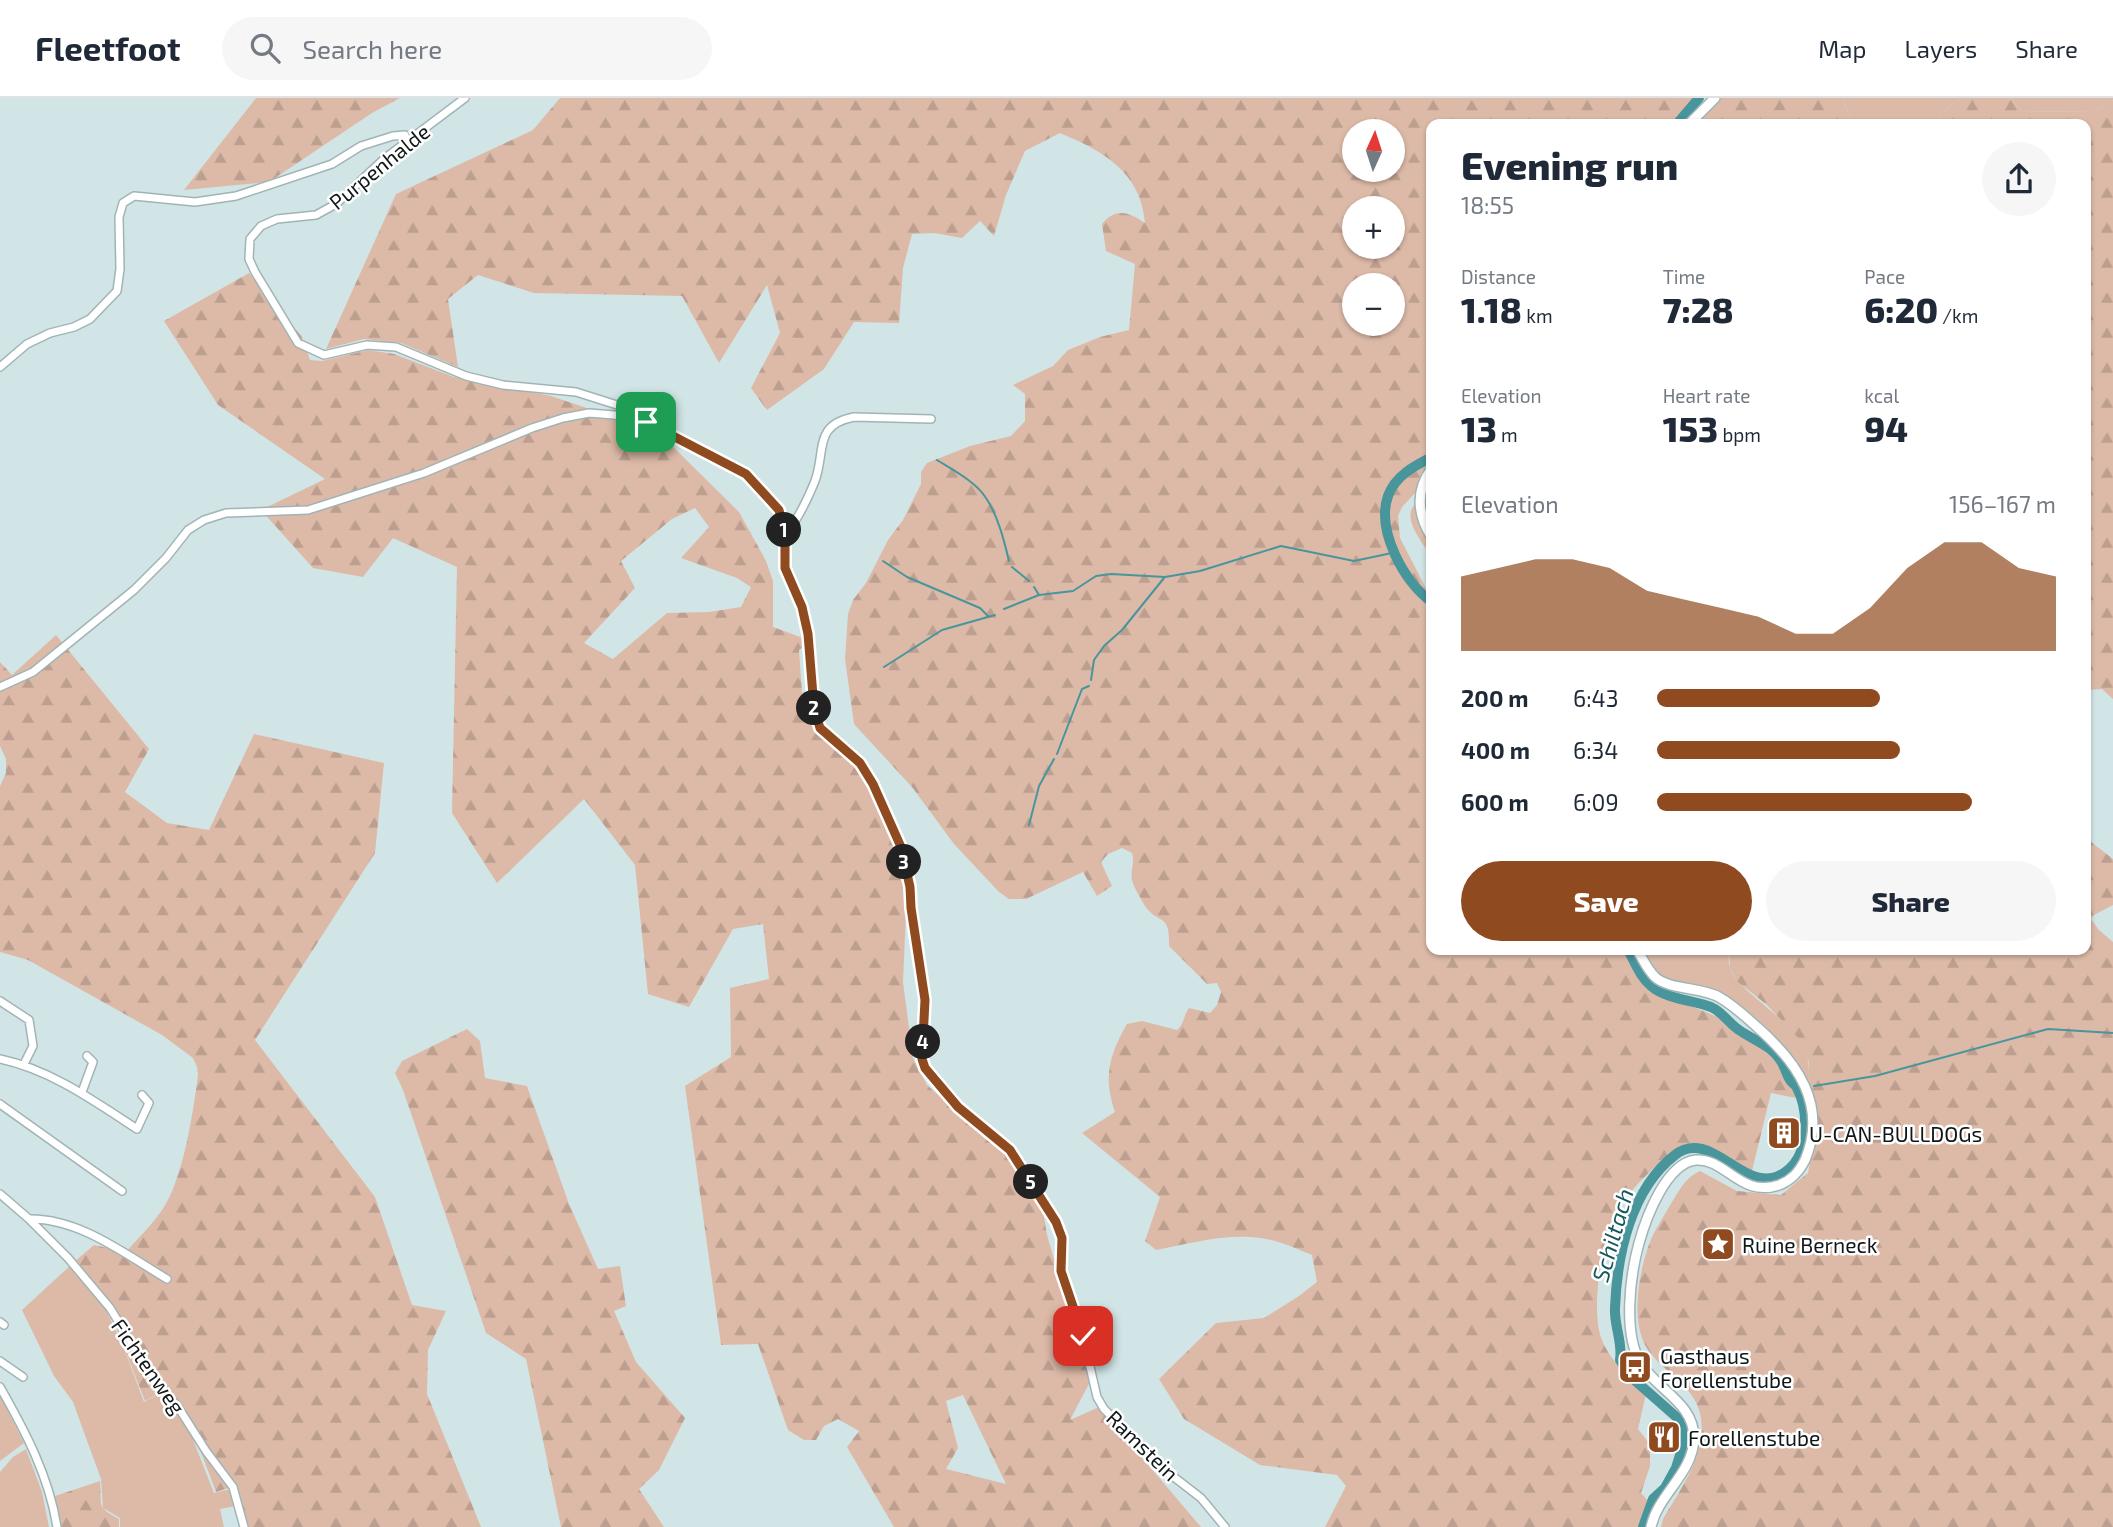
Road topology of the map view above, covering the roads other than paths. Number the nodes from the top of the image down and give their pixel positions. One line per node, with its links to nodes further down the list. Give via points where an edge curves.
1 (464, 98): 4 (street, Purpenhalde)
2 (1715, 98): 3 (main road)
3 (1694, 119)
4 (407, 141): 5 (street, via 405,135 393,136 361,146 332,164 236,196 195,202 134,196 123,203 119,217 117,291 90,319 27,344); 7 (street, Purpenhalde, via 336,204 316,215 277,219 261,226 250,239 249,259 298,343 324,355 367,345 396,347 467,376 503,385 576,392 636,411)
5 (0, 367)
6 (931, 419): 10 (street, via 854,417 830,426 822,440 815,479)
7 (646, 422): 9 (street, Ramstein, via 746,474); 13 (street, via 589,413 563,418 424,473 309,510 226,513 204,520 188,530 158,566 97,621 33,672)
8 (1426, 478): 11 (main road, via 1418,499)
9 (779, 510): 10 (street); 12 (street, Ramstein)
10 (799, 513): 12 (street)
11 (1426, 529)
12 (785, 534): 31 (street, Ramstein, via 785,568 808,634 820,728 860,763 901,847 925,1000 925,1068 958,1107 1010,1150 1056,1222 1062,1238 1061,1271 1104,1409 1201,1498)
13 (0, 687)
14 (1640, 955): 32 (main road, via 1656,979 1721,998 1777,1045 1806,1087 1814,1126 1801,1169 1787,1181 1759,1187 1707,1162 1689,1162 1676,1169 1651,1210 1634,1269 1631,1335 1641,1364 1680,1403 1694,1436 1681,1478 1654,1515)
15 (0, 1001): 18 (street, via 29,1020 33,1046)
16 (87, 1056): 19 (street, via 93,1062)
17 (0, 1059): 18 (street)
18 (24, 1064): 19 (street)
19 (82, 1093): 20 (street, via 137,1129 149,1103)
20 (142, 1095)
21 (0, 1104): 22 (street)
22 (122, 1191)
23 (0, 1194): 24 (street, Fichtenweg)
24 (29, 1219): 25 (street, via 46,1219 92,1235); 30 (street, Fichtenweg, via 110,1308 150,1373 233,1486)
25 (167, 1279)
26 (0, 1361): 27 (street)
27 (23, 1377)
28 (0, 1387): 29 (street, via 41,1469)
29 (57, 1527)
30 (244, 1527)
31 (1225, 1527)
32 (1651, 1527)

